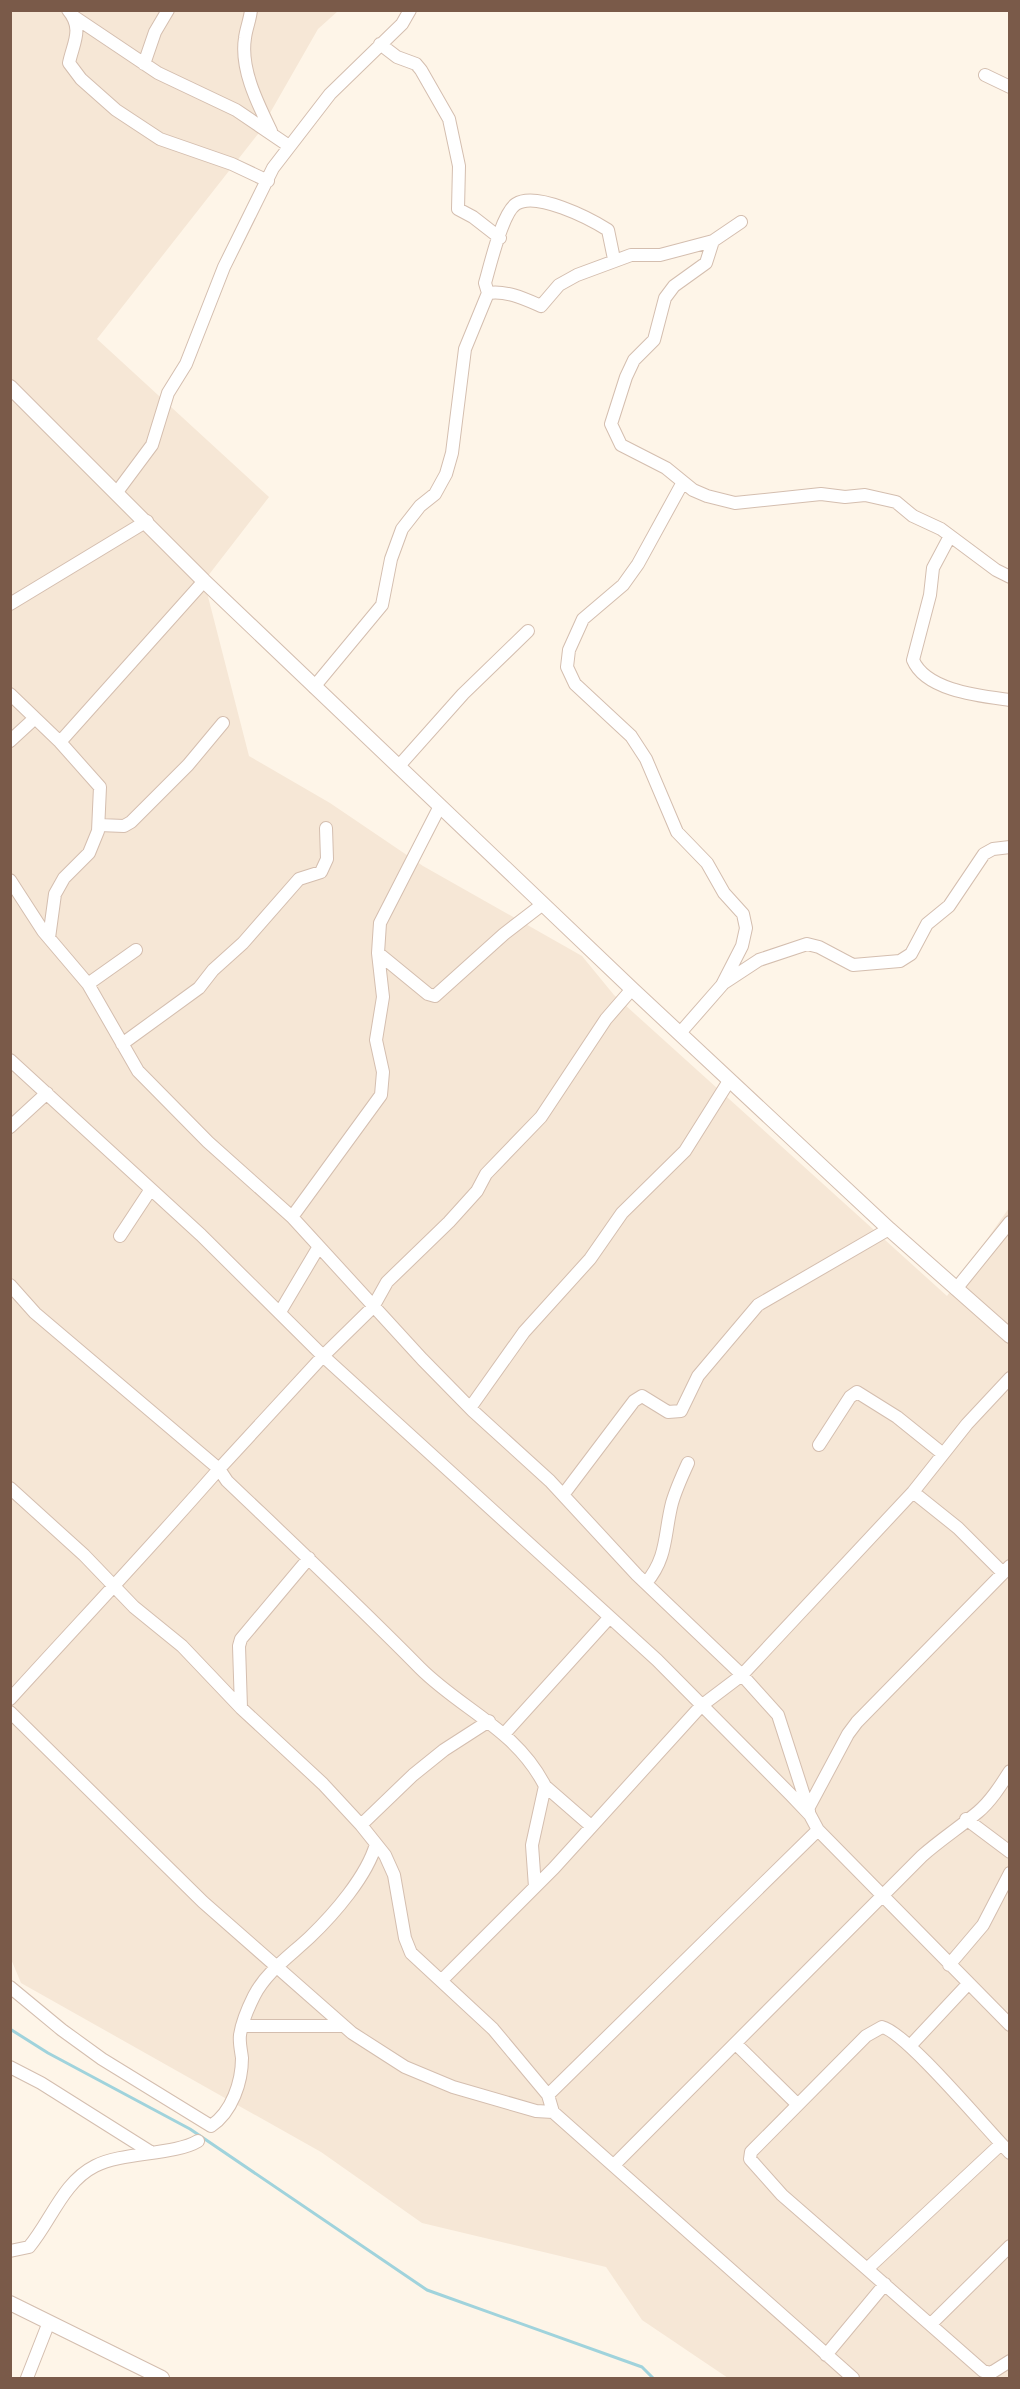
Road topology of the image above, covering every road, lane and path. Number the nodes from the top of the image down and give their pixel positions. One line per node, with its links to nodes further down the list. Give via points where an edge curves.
1 (168, 10): 6 (street)
2 (251, 10): 9 (street, via 244,46 249,76)
3 (410, 10): 5 (street, via 402,24)
4 (71, 13): 6 (street); 11 (street, via 78,34 69,63 116,110 160,139)
5 (380, 44): 10 (street, via 330,94); 13 (street, via 421,70 449,119 459,166 458,209)
6 (144, 64): 9 (street)
7 (985, 75): 8 (street)
8 (1010, 87)
9 (271, 132): 10 (street)
10 (290, 146): 11 (street)
11 (268, 181): 19 (street, via 224,267 186,364 168,393 152,445)
12 (741, 222): 14 (street)
13 (500, 238): 15 (street, via 515,205 532,199 585,216 608,230); 16 (street, via 485,283)
14 (713, 241): 15 (street, via 660,255); 18 (street, via 706,263 674,286 665,298 654,340 634,360 611,424 621,445 666,468)
15 (615, 259): 16 (street, via 559,285 541,306 524,298)
16 (488, 292): 26 (street, via 465,349 447,474 435,494 402,529 391,559 382,605)
17 (10, 387): 19 (street)
18 (683, 482): 21 (street, via 707,496 735,502 821,494 865,495 896,502); 44 (street, via 623,585 583,619 569,650 567,667 575,684 631,736 646,759 677,832 707,863 724,893 743,914 746,928 742,946)
19 (117, 492): 20 (street)
20 (147, 521): 23 (street); 24 (street)
21 (950, 536): 22 (street); 28 (street, via 933,568 913,660 928,676 948,688)
22 (1010, 577)
23 (204, 581): 26 (street); 32 (street)
24 (10, 604)
25 (528, 632): 33 (street, via 463,694)
26 (314, 687): 33 (street)
27 (10, 694): 29 (street)
28 (1010, 700)
29 (35, 718): 31 (street); 32 (street)
30 (224, 723): 35 (street, via 131,822 124,826)
31 (10, 741)
32 (60, 742): 35 (street, via 100,787)
33 (398, 767): 34 (street)
34 (440, 806): 39 (street); 42 (street, via 380,923)
35 (99, 825): 40 (street, via 89,852 64,878 55,894)
36 (326, 828): 47 (street, via 327,859 321,872 299,879 199,988)
37 (1010, 847): 44 (street, via 984,854 948,906 927,924 911,954 900,961 853,965 807,944 759,960)
38 (10, 880): 40 (street)
39 (543, 904): 42 (street, via 435,996); 45 (street)
40 (49, 938): 43 (street)
41 (136, 950): 43 (street)
42 (378, 953): 53 (street, via 383,997 376,1040 383,1072 381,1095)
43 (88, 984): 47 (street)
44 (722, 985): 46 (street)
45 (632, 989): 46 (street); 60 (street, via 606,1019 541,1117 486,1174 477,1191 449,1222 387,1282)
46 (680, 1033): 49 (street)
47 (122, 1044): 53 (street, via 138,1071 155,1089 249,1181)
48 (10, 1060): 50 (street)
49 (729, 1081): 55 (street); 65 (street, via 685,1151 622,1214 590,1259 524,1332)
50 (47, 1093): 51 (street); 52 (street)
51 (10, 1127)
52 (151, 1189): 56 (street); 61 (street)
53 (292, 1217): 57 (street)
54 (1010, 1222): 59 (street)
55 (889, 1229): 59 (street); 72 (street, via 758,1305 698,1376 681,1411 668,1412 642,1396 634,1401)
56 (120, 1236)
57 (318, 1248): 60 (street); 61 (street)
58 (10, 1285): 69 (street, via 35,1313)
59 (956, 1289): 62 (street)
60 (374, 1307): 63 (street); 65 (street)
61 (280, 1312): 63 (street)
62 (1010, 1336)
63 (323, 1356): 69 (street); 77 (street)
64 (1010, 1378): 67 (street)
65 (470, 1408): 72 (street)
66 (819, 1445): 67 (street, via 850,1397 858,1392)
67 (943, 1454): 71 (street)
68 (688, 1463): 75 (street, via 672,1503 665,1549)
69 (219, 1469): 73 (street); 76 (street)
70 (10, 1488): 76 (street)
71 (913, 1492): 74 (street); 78 (street)
72 (563, 1495): 75 (street)
73 (309, 1558): 81 (street, via 244,1633 239,1646); 83 (street, via 421,1669)
74 (1006, 1569): 87 (street, via 848,1734)
75 (646, 1583): 78 (street)
76 (114, 1584): 79 (street); 81 (street)
77 (609, 1618): 80 (street); 84 (street)
78 (742, 1675): 80 (street); 87 (street, via 778,1715)
79 (10, 1699)
80 (701, 1706): 87 (street); 90 (street)
81 (242, 1708): 89 (street)
82 (10, 1712): 98 (street, via 203,1902)
83 (489, 1721): 84 (street); 89 (street, via 413,1774)
84 (505, 1733): 86 (street)
85 (1010, 1771): 88 (street, via 988,1802)
86 (545, 1786): 90 (street); 95 (street, via 532,1845)
87 (809, 1811): 91 (street)
88 (966, 1819): 93 (street); 96 (street, via 936,1843)
89 (361, 1825): 92 (street)
90 (591, 1826): 95 (street)
91 (818, 1830): 96 (street); 108 (street)
92 (376, 1844): 98 (street, via 365,1871 312,1935); 99 (street, via 394,1875 408,1948)
93 (1010, 1852)
94 (1010, 1873): 97 (street, via 983,1924)
95 (535, 1887): 99 (street)
96 (883, 1898): 97 (street); 105 (street)
97 (949, 1965): 100 (street)
98 (277, 1967): 103 (street, via 254,1995); 104 (street)
99 (441, 1981): 108 (street, via 494,2029)
100 (968, 1984): 102 (street); 106 (street)
101 (10, 1988): 103 (street, via 94,2053 211,2126 236,2093)
102 (1010, 2025)
103 (242, 2026): 104 (street)
104 (342, 2026): 110 (street, via 405,2067 453,2087 536,2111)
105 (736, 2044): 109 (street); 114 (street)
106 (910, 2046): 109 (street, via 888,2028 874,2030); 112 (street)
107 (10, 2067): 113 (street)
108 (548, 2095): 110 (street)
109 (797, 2104): 117 (street, via 751,2152 751,2162)
110 (553, 2112): 114 (street)
111 (198, 2141): 113 (street, via 190,2146)
112 (1005, 2148): 117 (street)
113 (149, 2151): 116 (street, via 96,2165 67,2190 29,2247)
114 (614, 2165): 122 (street)
115 (1010, 2246): 121 (street)
116 (10, 2251)
117 (867, 2269): 118 (street)
118 (885, 2284): 121 (street); 122 (street)
119 (10, 2303): 120 (street)
120 (49, 2322): 124 (street); 125 (street)
121 (931, 2324): 123 (street, via 983,2371 991,2373)
122 (826, 2355): 126 (street)
123 (1010, 2361)
124 (27, 2379)
125 (162, 2379)
126 (853, 2379)

